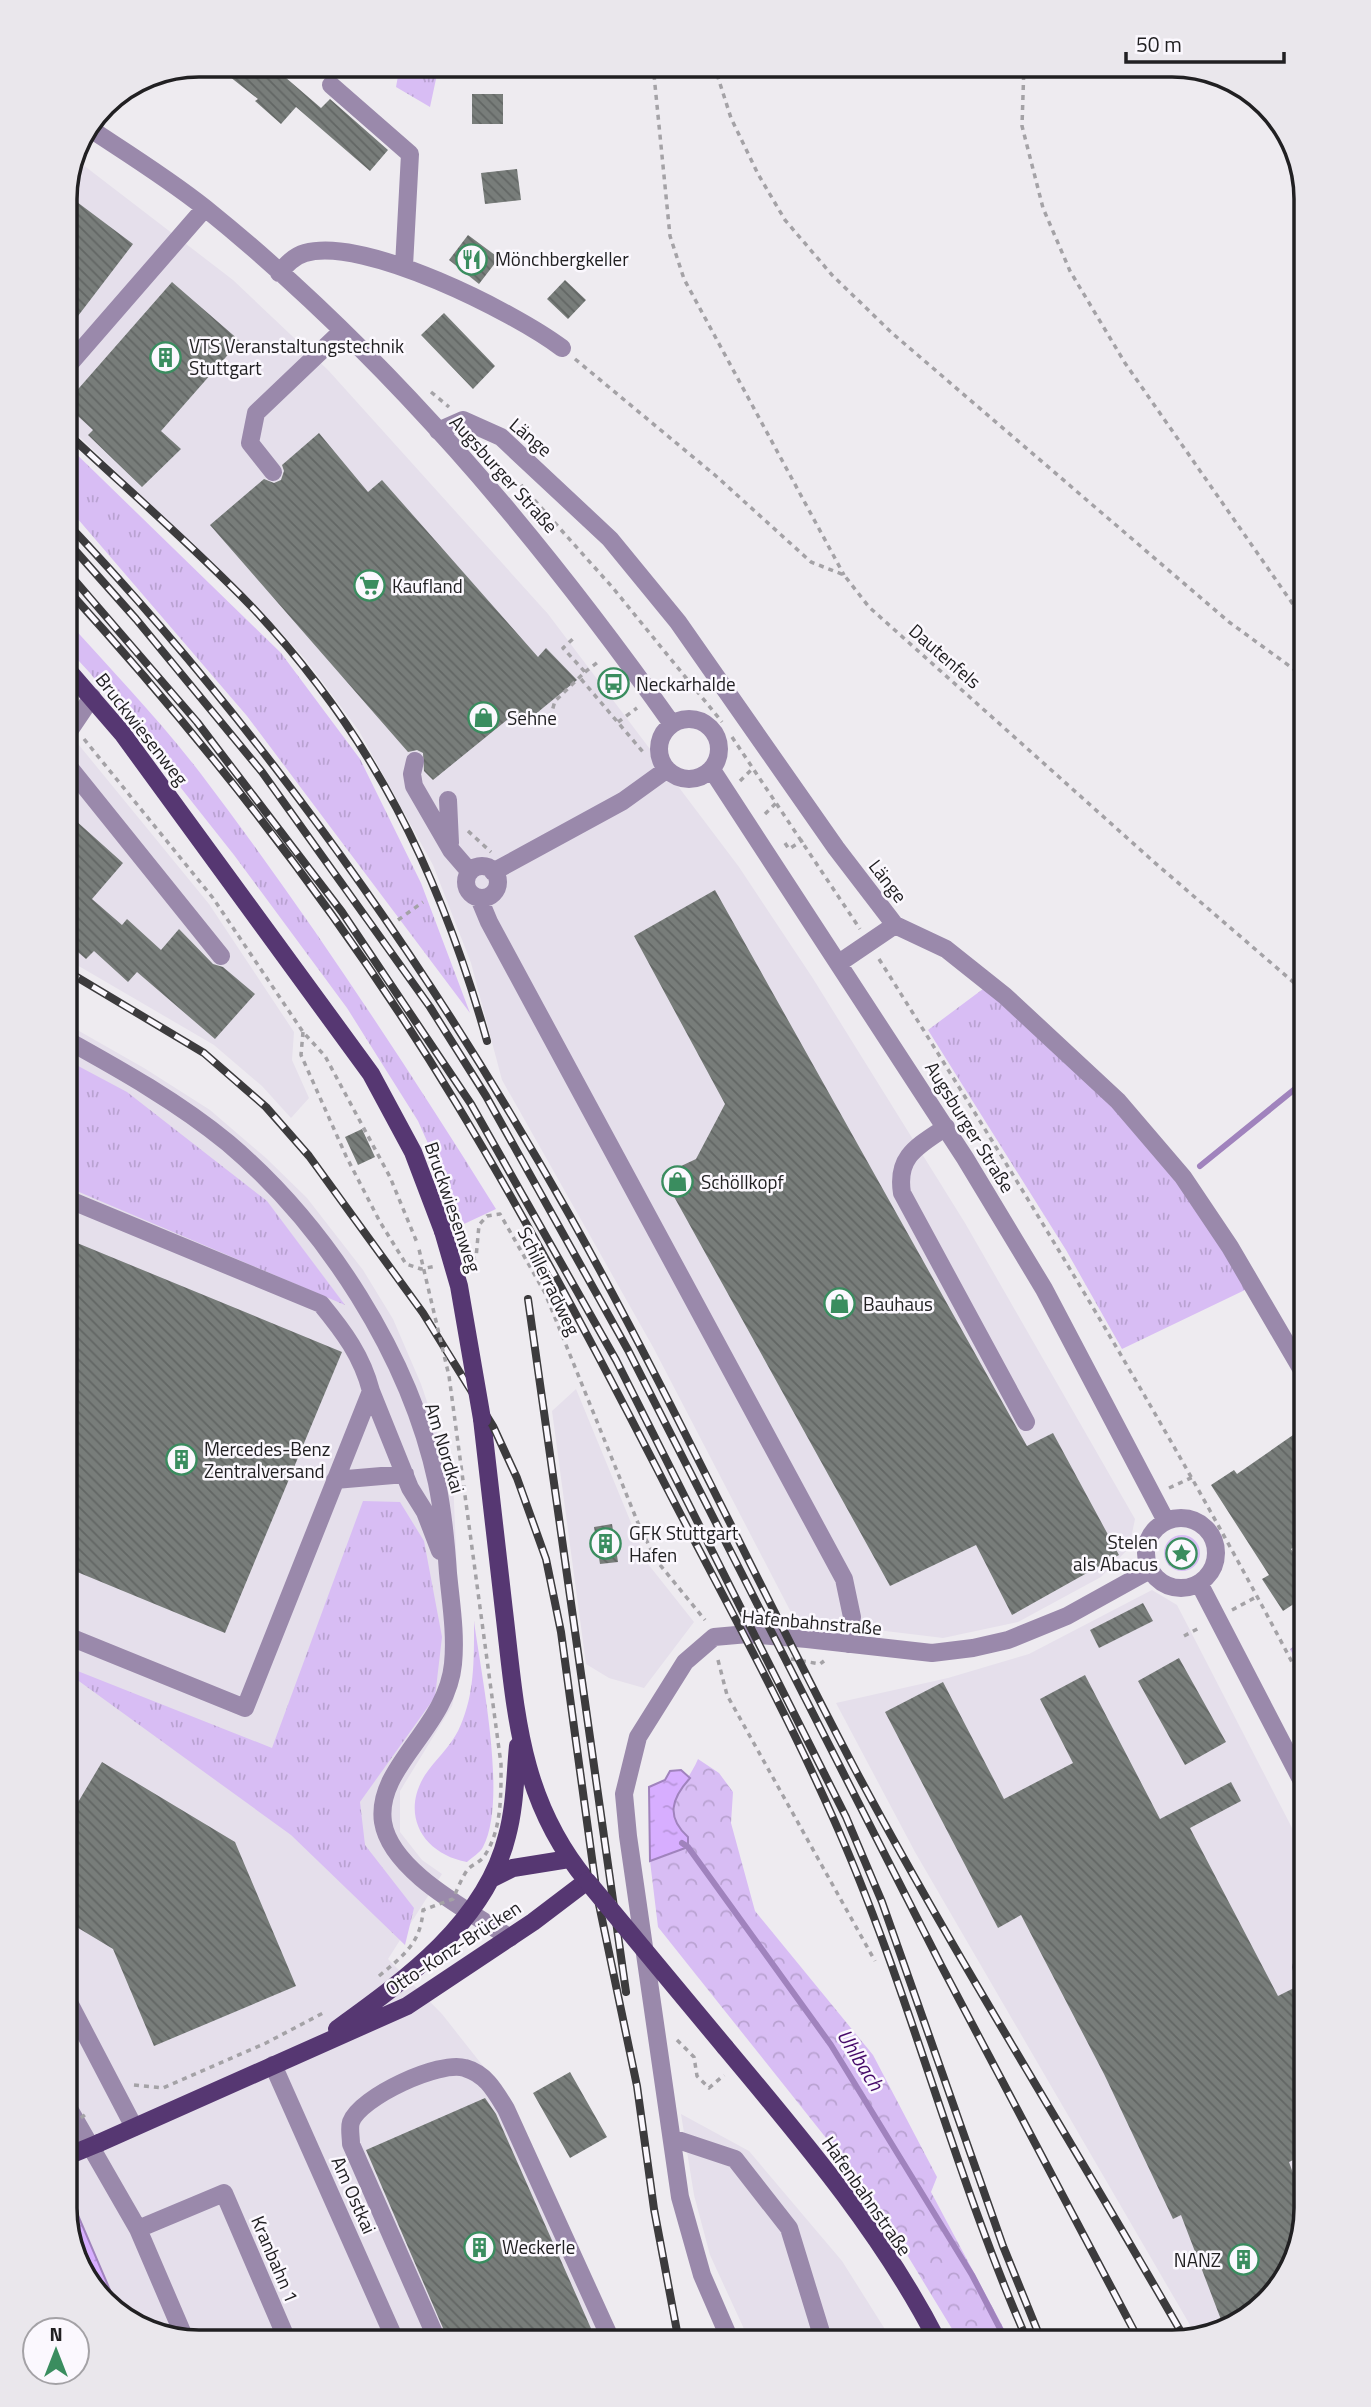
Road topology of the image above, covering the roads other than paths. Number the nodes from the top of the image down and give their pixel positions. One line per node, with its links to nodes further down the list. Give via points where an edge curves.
1 (331, 85): 4 (street, via 410,154)
2 (97, 133): 3 (street, Augsburger Straße)
3 (205, 208): 5 (street, Augsburger Straße); 8 (street)
4 (404, 266): 5 (street, via 354,253 305,253); 7 (street, via 538,329)
5 (279, 273): 6 (street, Augsburger Straße)
6 (342, 331): 9 (street, Augsburger Straße); 10 (street, via 256,414 250,443)
7 (562, 348)
8 (77, 355)
9 (438, 431): 14 (street, Augsburger Straße, via 550,558); 24 (street, Länge, via 463,420 501,437 610,539 678,622)
10 (273, 472)
11 (77, 680): 12 (main road, Bruckwiesenweg)
12 (92, 697): 13 (street); 41 (main road, Bruckwiesenweg, bridge, via 275,938 371,1074 414,1152 461,1298 482,1419)
13 (77, 719)
14 (672, 724): 16 (street, via 664,731 659,751); 17 (street, via 684,719 708,725 720,747)
15 (415, 761): 20 (street, via 414,786)
16 (666, 770): 17 (street, via 689,780); 21 (street, via 623,801)
17 (712, 770): 26 (street, Augsburger Straße)
18 (77, 777): 25 (street)
19 (448, 804): 20 (street)
20 (451, 850): 22 (street)
21 (501, 868): 22 (street); 23 (street, via 497,887 490,896)
22 (470, 872): 23 (street, via 466,885)
23 (480, 898): 40 (street, via 844,1579 852,1617)
24 (895, 925): 26 (street); 30 (street, Länge, via 946,949 1005,996 1118,1101 1183,1177)
25 (221, 956)
26 (839, 963): 28 (street, Augsburger Straße)
27 (77, 1046): 37 (street, Am Nordkai, via 163,1096 229,1144 279,1192 336,1260 383,1341 422,1435 436,1480)
28 (946, 1127): 32 (street, via 907,1157 899,1174 902,1193); 35 (street, Augsburger Straße, via 1044,1289)
29 (77, 1203): 31 (street, via 321,1304 348,1337)
30 (1294, 1356)
31 (371, 1391): 33 (street); 34 (street)
32 (1026, 1422)
33 (405, 1474): 34 (street); 37 (street, via 425,1511)
34 (335, 1480): 39 (street, via 245,1708)
35 (1166, 1521): 36 (street, via 1147,1543); 38 (street, via 1192,1519 1212,1536 1215,1562)
36 (1150, 1570): 38 (street, via 1160,1582 1173,1587); 40 (street, Hafenbahnstraße, via 1067,1616 1008,1640 932,1653)
37 (449, 1577): 46 (street, Am Nordkai, via 454,1646 447,1695 393,1776 383,1799 387,1837 401,1860)
38 (1199, 1583): 42 (street)
39 (77, 1640)
40 (847, 1644): 53 (street, Hafenbahnstraße, via 748,1634 714,1637 685,1662 638,1737 624,1794)
41 (519, 1739): 43 (main road, Bruckwiesenweg, via 545,1818); 44 (main road, Otto-Konz-Brücken, via 507,1838)
42 (1294, 1765)
43 (569, 1859): 44 (main road, Otto-Konz-Brücken, via 513,1868); 45 (main road, Hafenbahnstraße)
44 (491, 1879): 46 (main road, Otto-Konz-Brücken)
45 (587, 1881): 47 (main road, Otto-Konz-Brücken); 63 (main road, Hafenbahnstraße, bridge, via 822,2166 877,2242)
46 (471, 1912): 47 (street, Am Nordkai); 49 (main road, Otto-Konz-Brücken, via 445,1940)
47 (510, 1938): 49 (main road, Otto-Konz-Brücken, via 407,2006)
48 (77, 2018): 52 (street)
49 (296, 2055): 50 (main road, Otto-Konz-Brücken)
50 (273, 2065): 52 (main road, Otto-Konz-Brücken); 58 (street, Am Ostkai)
51 (77, 2124): 55 (street)
52 (134, 2127): 54 (main road, Otto-Konz-Brücken, bridge)
53 (672, 2138): 61 (street, Hafenbahnstraße, via 681,2197 702,2275); 62 (street, via 735,2159 789,2228)
54 (77, 2152)
55 (138, 2229): 56 (street); 57 (street, Kranbahn 1, via 224,2193)
56 (181, 2329)
57 (283, 2330)
58 (391, 2330)
59 (433, 2330): 60 (street, via 351,2144 351,2123 362,2107 405,2081 463,2067 488,2080 506,2109)
60 (607, 2330)
61 (726, 2330)
62 (820, 2330)
63 (930, 2330)

